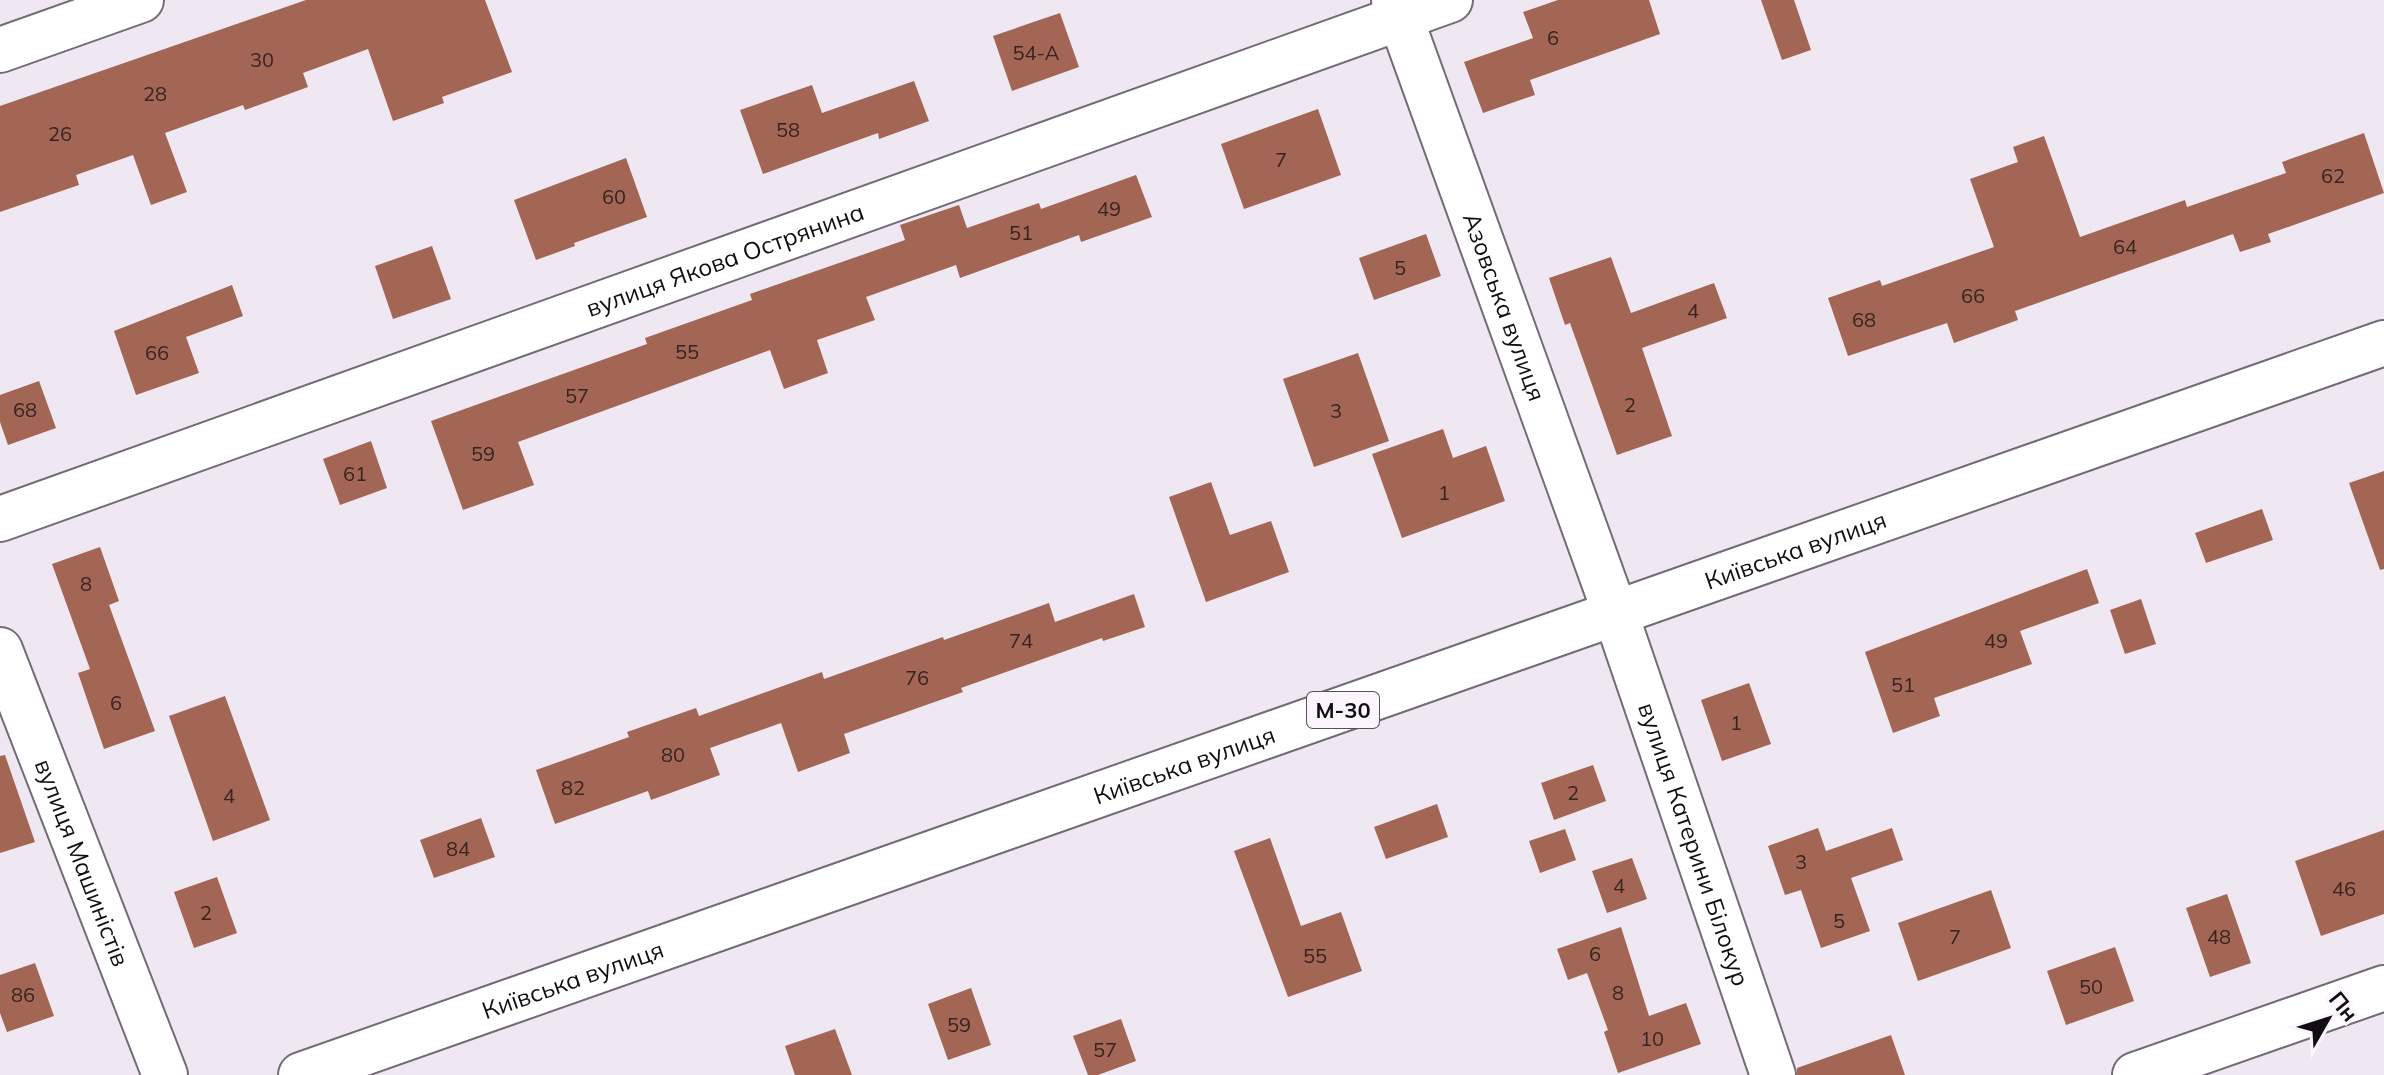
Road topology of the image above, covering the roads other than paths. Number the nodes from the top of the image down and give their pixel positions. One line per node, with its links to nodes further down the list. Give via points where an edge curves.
1 (141, 0): 4 (main road)
2 (1450, 0): 3 (main road, вулиця Якова Острянина)
3 (1397, 9): 6 (main road, вулиця Якова Острянина); 7 (main road, Азовська вулиця)
4 (0, 50)
5 (2384, 343): 7 (main road, Київська вулиця / М-30)
6 (0, 519)
7 (1616, 615): 11 (main road, Київська вулиця / М-30); 12 (main road, вулиця Катерини Білокур)
8 (0, 650): 10 (main road, вулиця Машиністів)
9 (2384, 988): 13 (main road)
10 (165, 1075)
11 (301, 1075)
12 (1773, 1075)
13 (2135, 1075)

